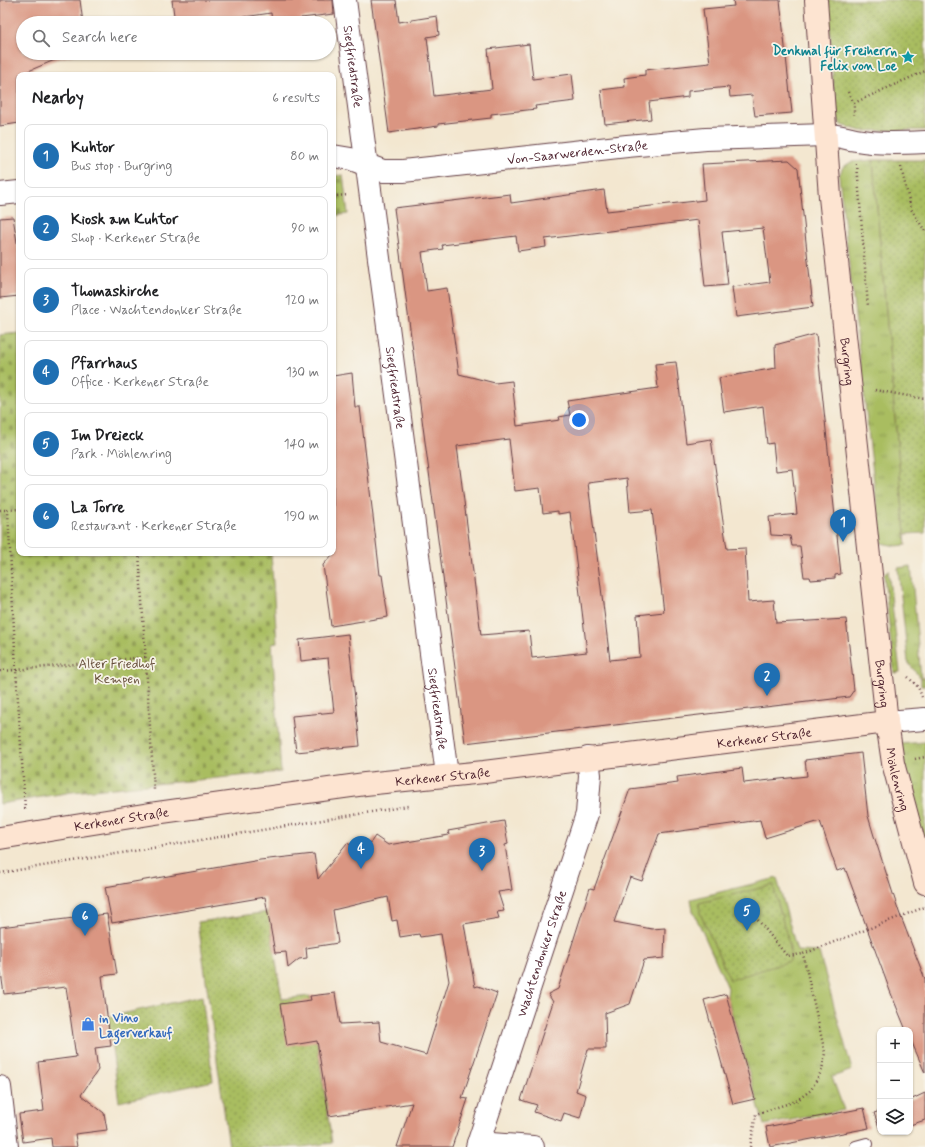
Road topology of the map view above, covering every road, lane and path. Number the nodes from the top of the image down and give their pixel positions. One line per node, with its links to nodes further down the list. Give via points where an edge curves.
1 (345, 0): 11 (street, Siegfriedstraße)
2 (816, 0): 6 (main road, Burgring)
3 (925, 71): 5 (path)
4 (845, 87): 5 (path)
5 (854, 103): 7 (path)
6 (825, 135): 7 (street, Von-Saarwerden-Straße, via 841,135); 11 (street, Von-Saarwerden-Straße, via 706,139 403,171 383,171); 29 (main road, Burgring)
7 (856, 140): 9 (street, Von-Saarwerden-Straße); 15 (path)
8 (925, 142): 9 (street, Von-Saarwerden-Straße)
9 (897, 143): 14 (path, via 911,209)
10 (336, 156): 11 (street, Von-Saarwerden-Straße, via 351,159)
11 (367, 166): 33 (street, Siegfriedstraße)
12 (16, 192): 13 (street)
13 (0, 194)
14 (925, 231)
15 (868, 312)
16 (874, 382): 17 (path)
17 (874, 390): 18 (path); 19 (path)
18 (875, 398)
19 (925, 399)
20 (16, 509): 22 (path)
21 (0, 510): 22 (path)
22 (8, 510): 25 (path)
23 (138, 556): 24 (path)
24 (146, 657): 25 (path); 35 (path)
25 (16, 670): 26 (path); 36 (path)
26 (0, 671)
27 (906, 674): 28 (path, via 908,680 918,687)
28 (924, 711): 29 (street)
29 (887, 722): 31 (main road, Kerkener Straße); 32 (main road, Möhlenring)
30 (925, 756): 32 (path)
31 (588, 758): 33 (main road, Kerkener Straße); 44 (street, Wachtendonker Straße, via 588,814)
32 (893, 763): 39 (main road, Möhlenring)
33 (447, 775): 35 (main road, Kerkener Straße)
34 (409, 805): 38 (path)
35 (156, 813): 36 (main road, Kerkener Straße)
36 (27, 834): 37 (main road, Kerkener Straße)
37 (0, 838)
38 (0, 873)
39 (925, 883)
40 (925, 907): 42 (path)
41 (758, 920): 42 (path, via 787,956)
42 (803, 954): 47 (path, via 824,1053 822,1070 811,1090 796,1101 756,1114)
43 (0, 1087): 45 (street)
44 (478, 1145): 46 (street)
45 (5, 1147)
46 (533, 1147)
47 (750, 1147)

